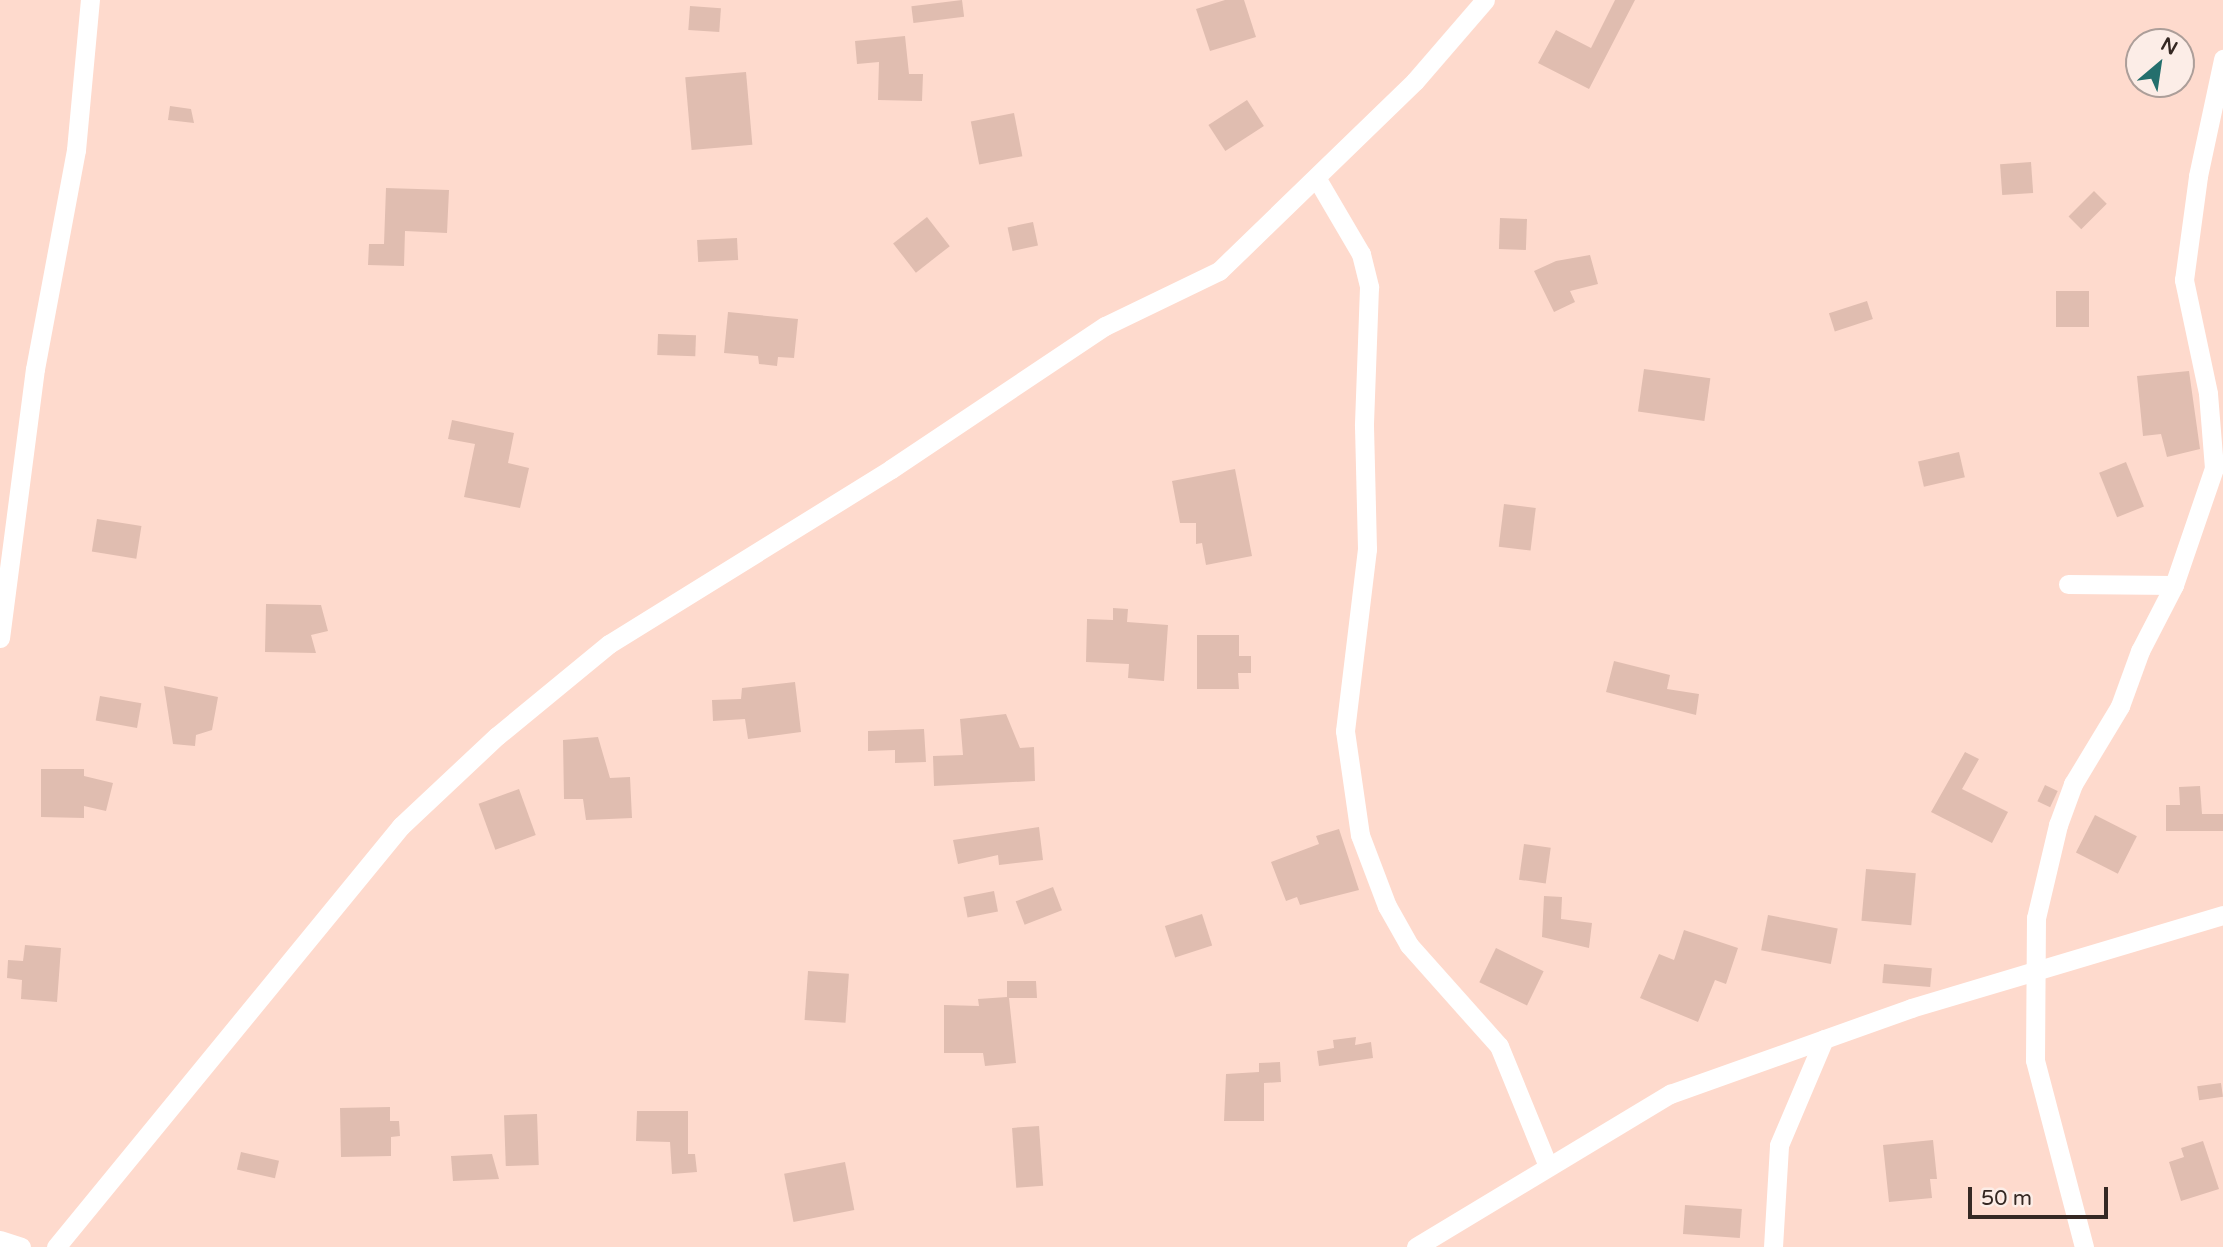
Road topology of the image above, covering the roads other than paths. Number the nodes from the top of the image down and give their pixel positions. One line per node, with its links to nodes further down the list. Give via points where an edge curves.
1 (90, 0): 7 (street, via 76,150 35,369)
2 (1485, 0): 4 (street, via 1415,81)
3 (2223, 59): 6 (street, via 2198,176 2184,280 2203,357 2215,459 2203,510)
4 (1317, 179): 11 (street, via 1362,254 1370,287 1364,426 1367,549 1345,731 1360,835 1387,906 1409,945 1499,1046); 14 (street, via 1219,271 1105,326 891,469 609,644 496,736 401,826)
5 (2068, 584): 6 (street)
6 (2175, 585): 9 (street, via 2140,651 2120,706 2086,758 2058,825 2036,918)
7 (0, 638)
8 (2223, 915): 9 (street)
9 (2032, 972): 10 (street); 17 (street, via 2035,1060)
10 (1824, 1040): 11 (street, via 1671,1094); 16 (street, via 1779,1146)
11 (1548, 1166): 15 (street)
12 (0, 1240): 13 (street)
13 (21, 1247)
14 (56, 1247)
15 (1416, 1247)
16 (1773, 1247)
17 (2084, 1247)

